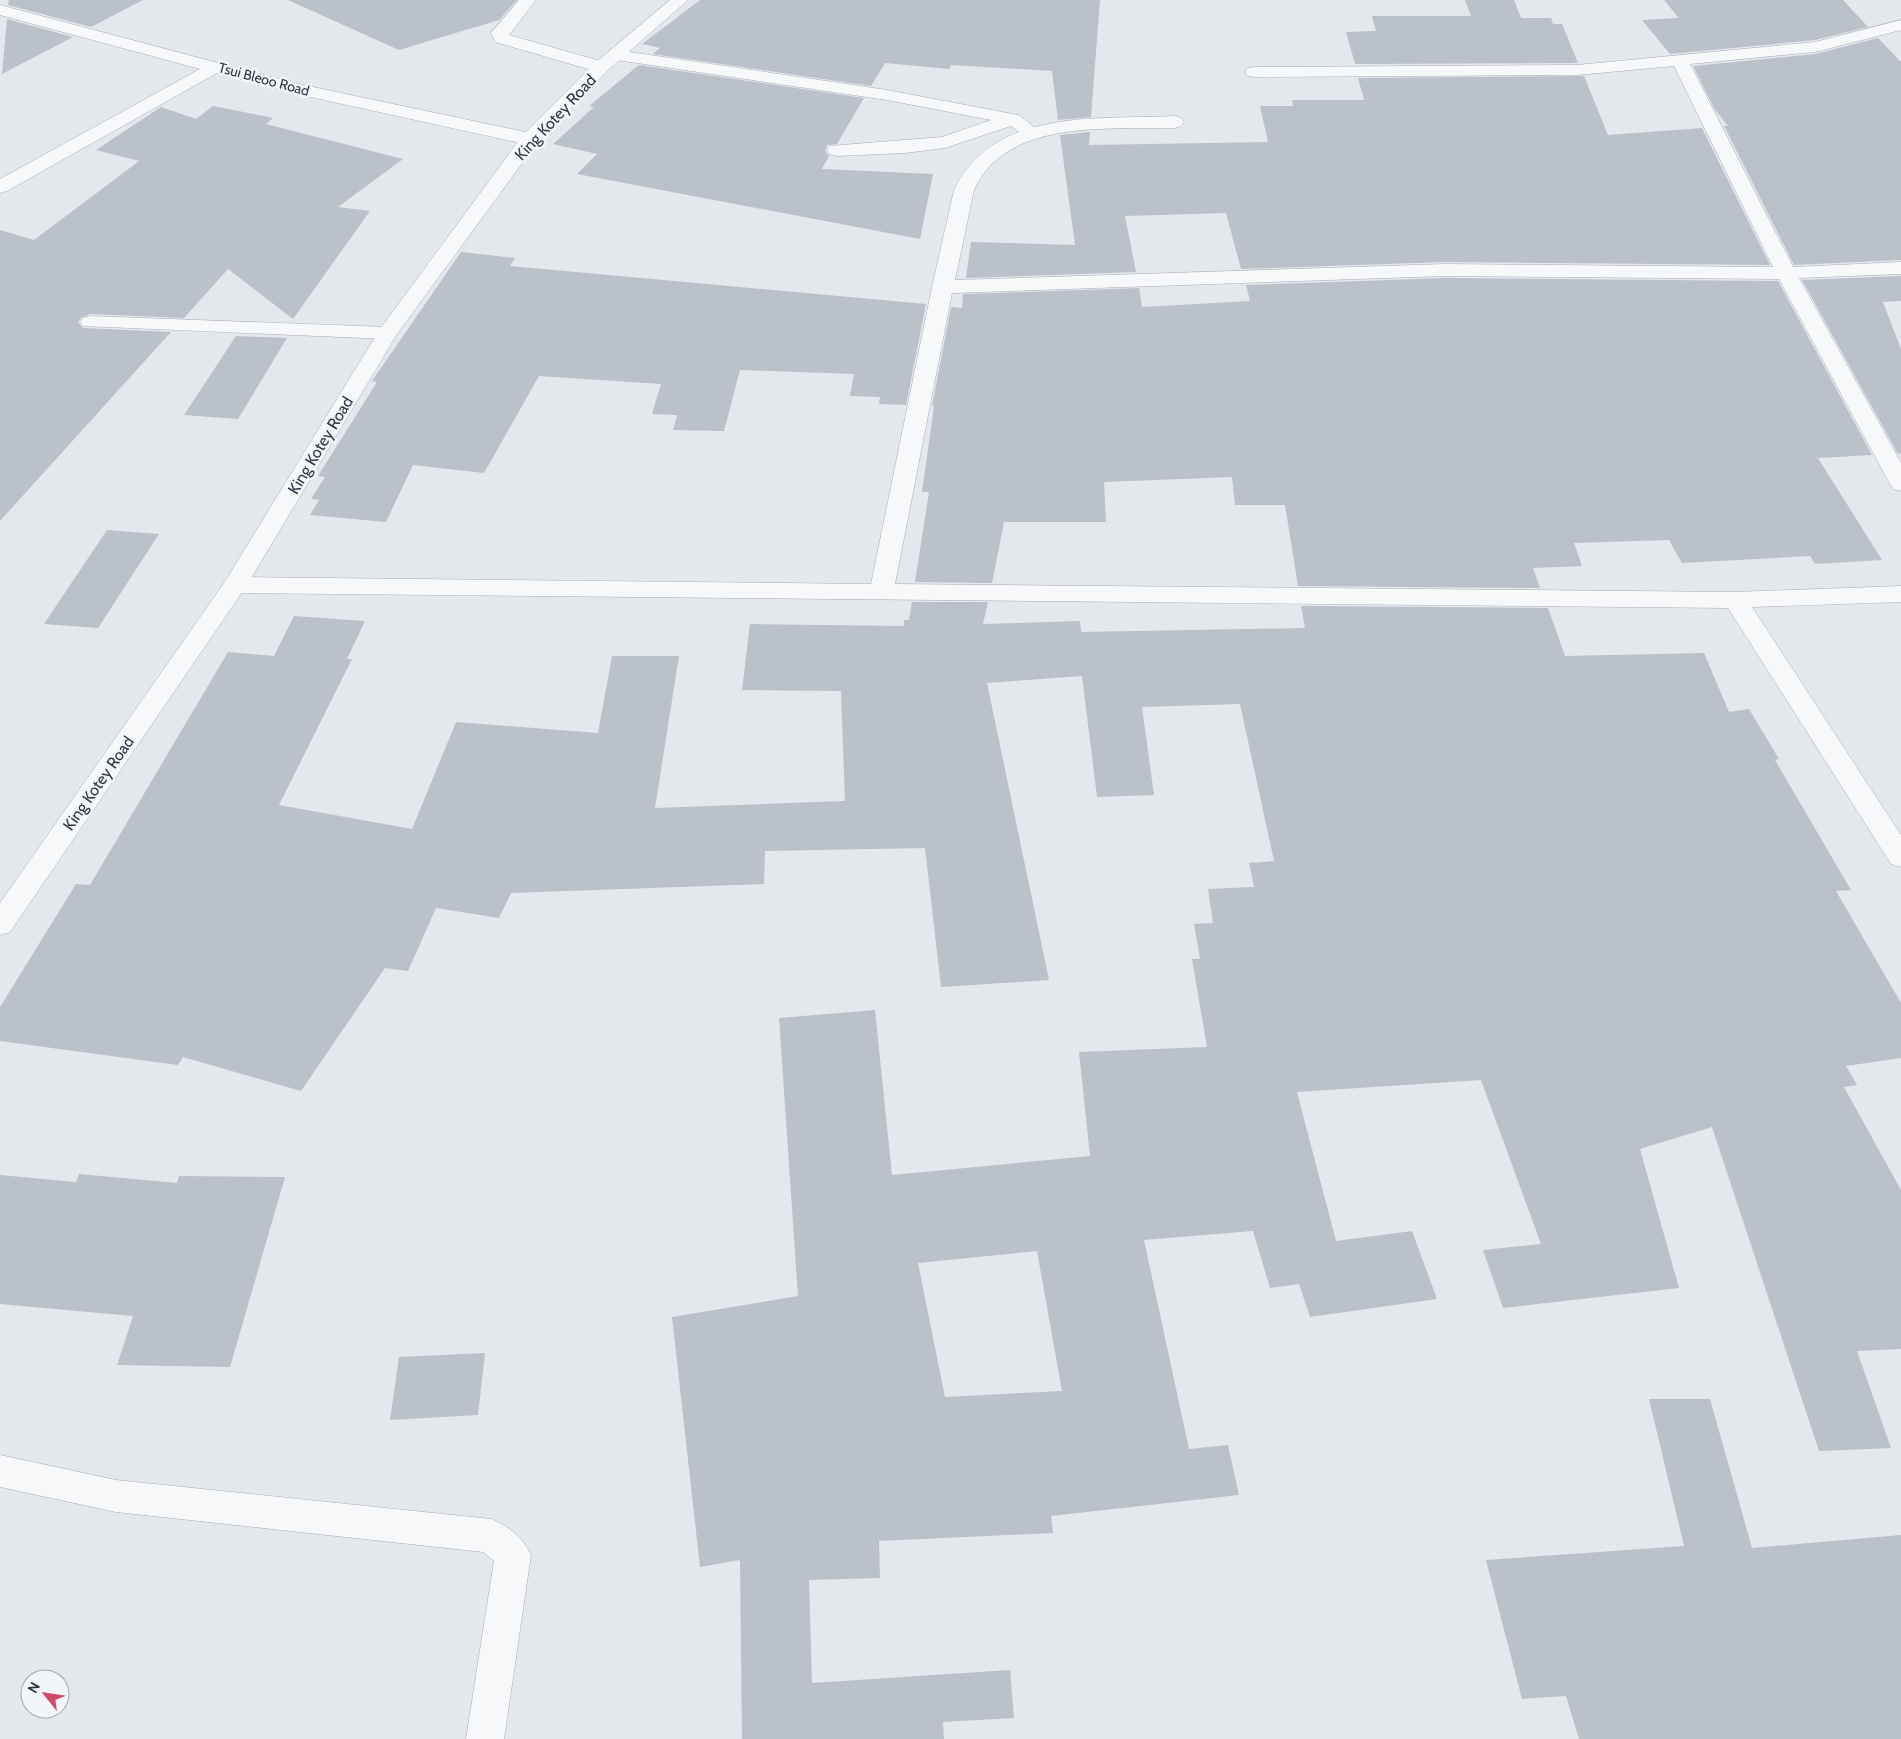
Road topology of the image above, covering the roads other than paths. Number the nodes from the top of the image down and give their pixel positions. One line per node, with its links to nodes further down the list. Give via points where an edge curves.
1 (528, 0): 5 (street, via 500,33 501,38)
2 (680, 0): 5 (street, King Kotey Road)
3 (0, 10): 7 (street, Tsui Bleoo Road)
4 (1901, 25): 6 (street, via 1815,46)
5 (609, 61): 9 (street, via 886,95); 12 (street, King Kotey Road)
6 (1680, 61): 8 (street, via 1577,70); 16 (street)
7 (216, 67): 12 (street, Tsui Bleoo Road, via 292,88); 14 (street)
8 (1254, 72)
9 (1013, 120): 11 (street); 13 (street, via 945,142)
10 (1175, 122): 11 (street, via 1077,126)
11 (1031, 132): 17 (street, via 1008,142 984,160 971,175 964,190)
12 (530, 139): 19 (street, King Kotey Road)
13 (836, 150)
14 (0, 187)
15 (1901, 268): 16 (street)
16 (1786, 273): 17 (street, via 1445,270); 20 (street)
17 (942, 287): 22 (street)
18 (90, 322): 19 (street)
19 (387, 333): 21 (street, King Kotey Road)
20 (1901, 484)
21 (235, 585): 22 (street); 26 (street, King Kotey Road)
22 (881, 592): 24 (street)
23 (1901, 594): 24 (street)
24 (1735, 600): 25 (street)
25 (1901, 857)
26 (0, 924)
27 (0, 1471): 28 (street, via 116,1496 491,1536 513,1555)
28 (485, 1739)

